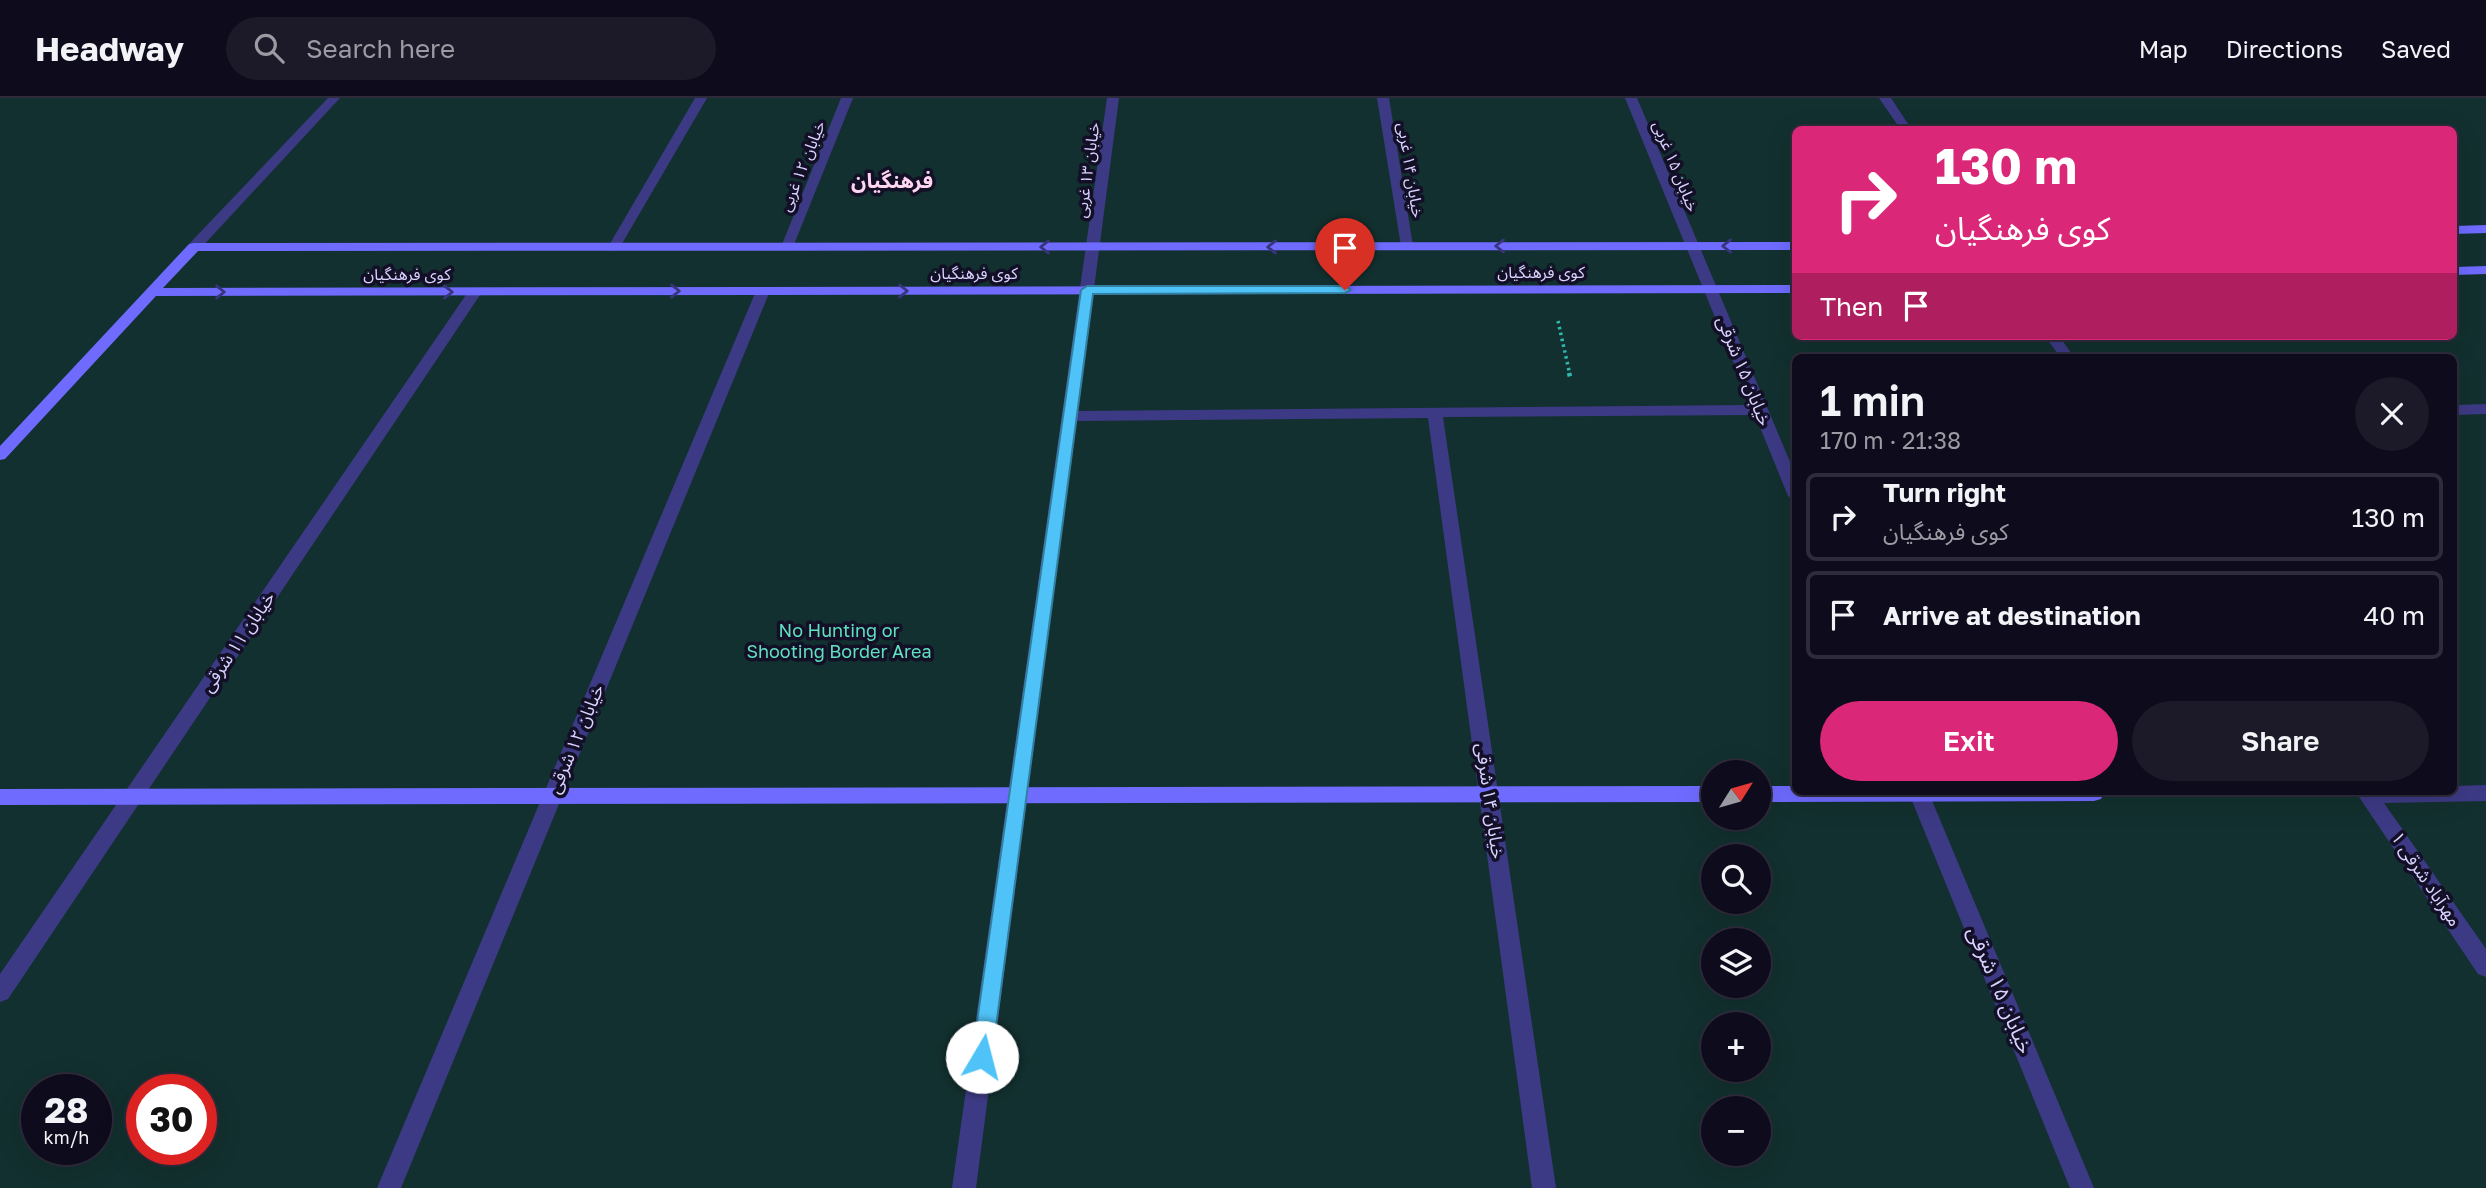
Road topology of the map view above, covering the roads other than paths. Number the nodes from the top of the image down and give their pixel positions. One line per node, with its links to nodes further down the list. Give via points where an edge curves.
1 (334, 98): 14 (street)
2 (701, 98): 15 (street)
3 (847, 98): 16 (street, خیابان ۱۲ غربی)
4 (1113, 98): 17 (street, خیابان ۱۳ غربی)
5 (1383, 98): 11 (street, خیابان ۱۴ غربی)
6 (1631, 98): 12 (street, خیابان ۱۵ غربی)
7 (1885, 98): 8 (street)
8 (1904, 126)
9 (2486, 229): 10 (street)
10 (2457, 230)
11 (1407, 246): 12 (street, کوی فرهنگیان, one-way to 11); 17 (street, کوی فرهنگیان, one-way to 17)
12 (1693, 246): 13 (street, کوی فرهنگیان, one-way to 12); 20 (street, خیابان ۱۵ شرقی)
13 (1792, 246)
14 (194, 247): 15 (street, کوی فرهنگیان); 24 (street)
15 (614, 247): 16 (street, کوی فرهنگیان)
16 (787, 247): 17 (street, کوی فرهنگیان, one-way to 16)
17 (1093, 247): 22 (street, خیابان ۱۳ غربی)
18 (2486, 270): 19 (street)
19 (2457, 271)
20 (1710, 289): 21 (street, کوی فرهنگیان); 22 (street, کوی فرهنگیان); 27 (street, خیابان ۱۵ شرقی)
21 (1792, 289)
22 (1087, 290): 23 (street, کوی فرهنگیان, one-way to 22); 30 (street, خیابان ۱۳ غربی)
23 (763, 291): 25 (street, کوی فرهنگیان, one-way to 23); 42 (street, خیابان ۱۲ شرقی)
24 (152, 292): 25 (street, کوی فرهنگیان, one-way to 25); 31 (street)
25 (475, 292): 44 (street, خیابان ۱۱ شرقی)
26 (2486, 409): 28 (street)
27 (1760, 410): 29 (street); 32 (street, خیابان ۱۵ شرقی)
28 (2457, 410)
29 (1435, 413): 30 (street); 35 (street, خیابان ۱۴ شرقی)
30 (1070, 416): 39 (street, خیابان ۱۳ غربی)
31 (0, 455)
32 (1792, 486)
33 (2457, 793): 34 (street)
34 (2486, 793)
35 (1489, 794): 36 (street); 39 (street); 49 (street, خیابان ۱۴ شرقی)
36 (1701, 794)
37 (1771, 794): 38 (street)
38 (1792, 794)
39 (1018, 795): 42 (street); 48 (street, خیابان ۱۳ غربی)
40 (1919, 795): 50 (street, خیابان ۱۵ شرقی)
41 (2368, 795): 45 (street, مهرآباد شرقی ١)
42 (553, 796): 44 (street); 47 (street, خیابان ۱۲ شرقی)
43 (0, 797): 44 (street)
44 (133, 797): 46 (street, خیابان ۱۱ شرقی)
45 (2486, 967)
46 (0, 992)
47 (390, 1188)
48 (964, 1188)
49 (1544, 1188)
50 (2082, 1188)

